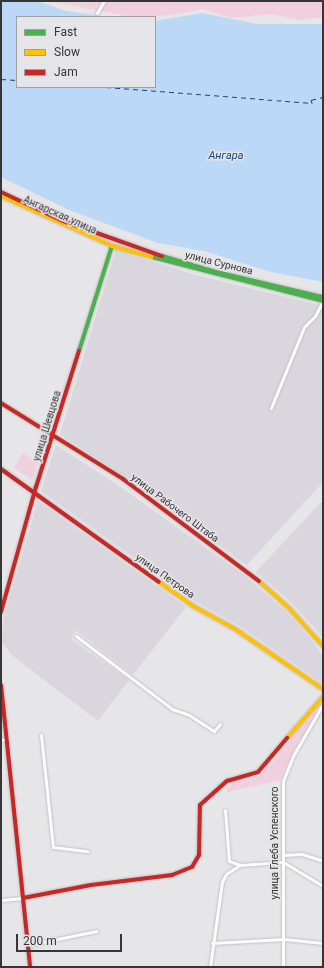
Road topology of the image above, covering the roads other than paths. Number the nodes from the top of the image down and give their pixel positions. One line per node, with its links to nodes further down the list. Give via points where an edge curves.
1 (104, 1): 2 (street)
2 (97, 13)
3 (1, 192): 5 (main road, Ангарская улица)
4 (1, 196): 6 (main road, Ангарская улица)
5 (112, 241): 7 (main road, улица Сурнова, via 216,272)
6 (112, 246): 8 (main road, улица Сурнова, via 166,263); 11 (main road, улица Шевцова)
7 (323, 297)
8 (323, 301): 10 (street, via 315,316 304,327)
9 (1, 403): 11 (main road, улица Рабочего Штаба)
10 (271, 408)
11 (53, 435): 13 (main road, улица Шевцова); 16 (main road, улица Рабочего Штаба, via 123,479 248,572 289,608)
12 (1, 469): 13 (main road, улица Петрова)
13 (34, 493): 14 (main road, улица Шевцова); 18 (main road, улица Петрова, via 193,606 235,629)
14 (1, 612)
15 (76, 636): 21 (street, via 172,709 189,715 214,731)
16 (323, 646)
17 (1, 685): 23 (main road)
18 (323, 689)
19 (323, 697): 32 (main road, via 258,772 227,781 200,805 199,855 196,863 188,870 172,875 91,885)
20 (323, 704): 27 (street, улица Глеба Успенского, via 283,781)
21 (220, 724)
22 (41, 736): 26 (street, via 52,847)
23 (7, 739): 24 (street); 32 (main road)
24 (1, 740)
25 (225, 810): 30 (street, via 229,861)
26 (88, 851)
27 (284, 855): 28 (street, via 302,854); 29 (street, улица Глеба Успенского)
28 (323, 861)
29 (283, 862): 30 (street); 31 (street); 35 (street, улица Глеба Успенского)
30 (240, 865): 36 (street, via 226,874 222,882)
31 (323, 886)
32 (23, 898): 33 (street); 38 (main road)
33 (1, 900)
34 (97, 931): 38 (street)
35 (284, 939): 36 (street); 37 (street); 41 (street, улица Глеба Успенского)
36 (212, 943): 40 (street)
37 (323, 943)
38 (28, 945): 39 (main road)
39 (30, 967)
40 (210, 967)
41 (283, 967)

